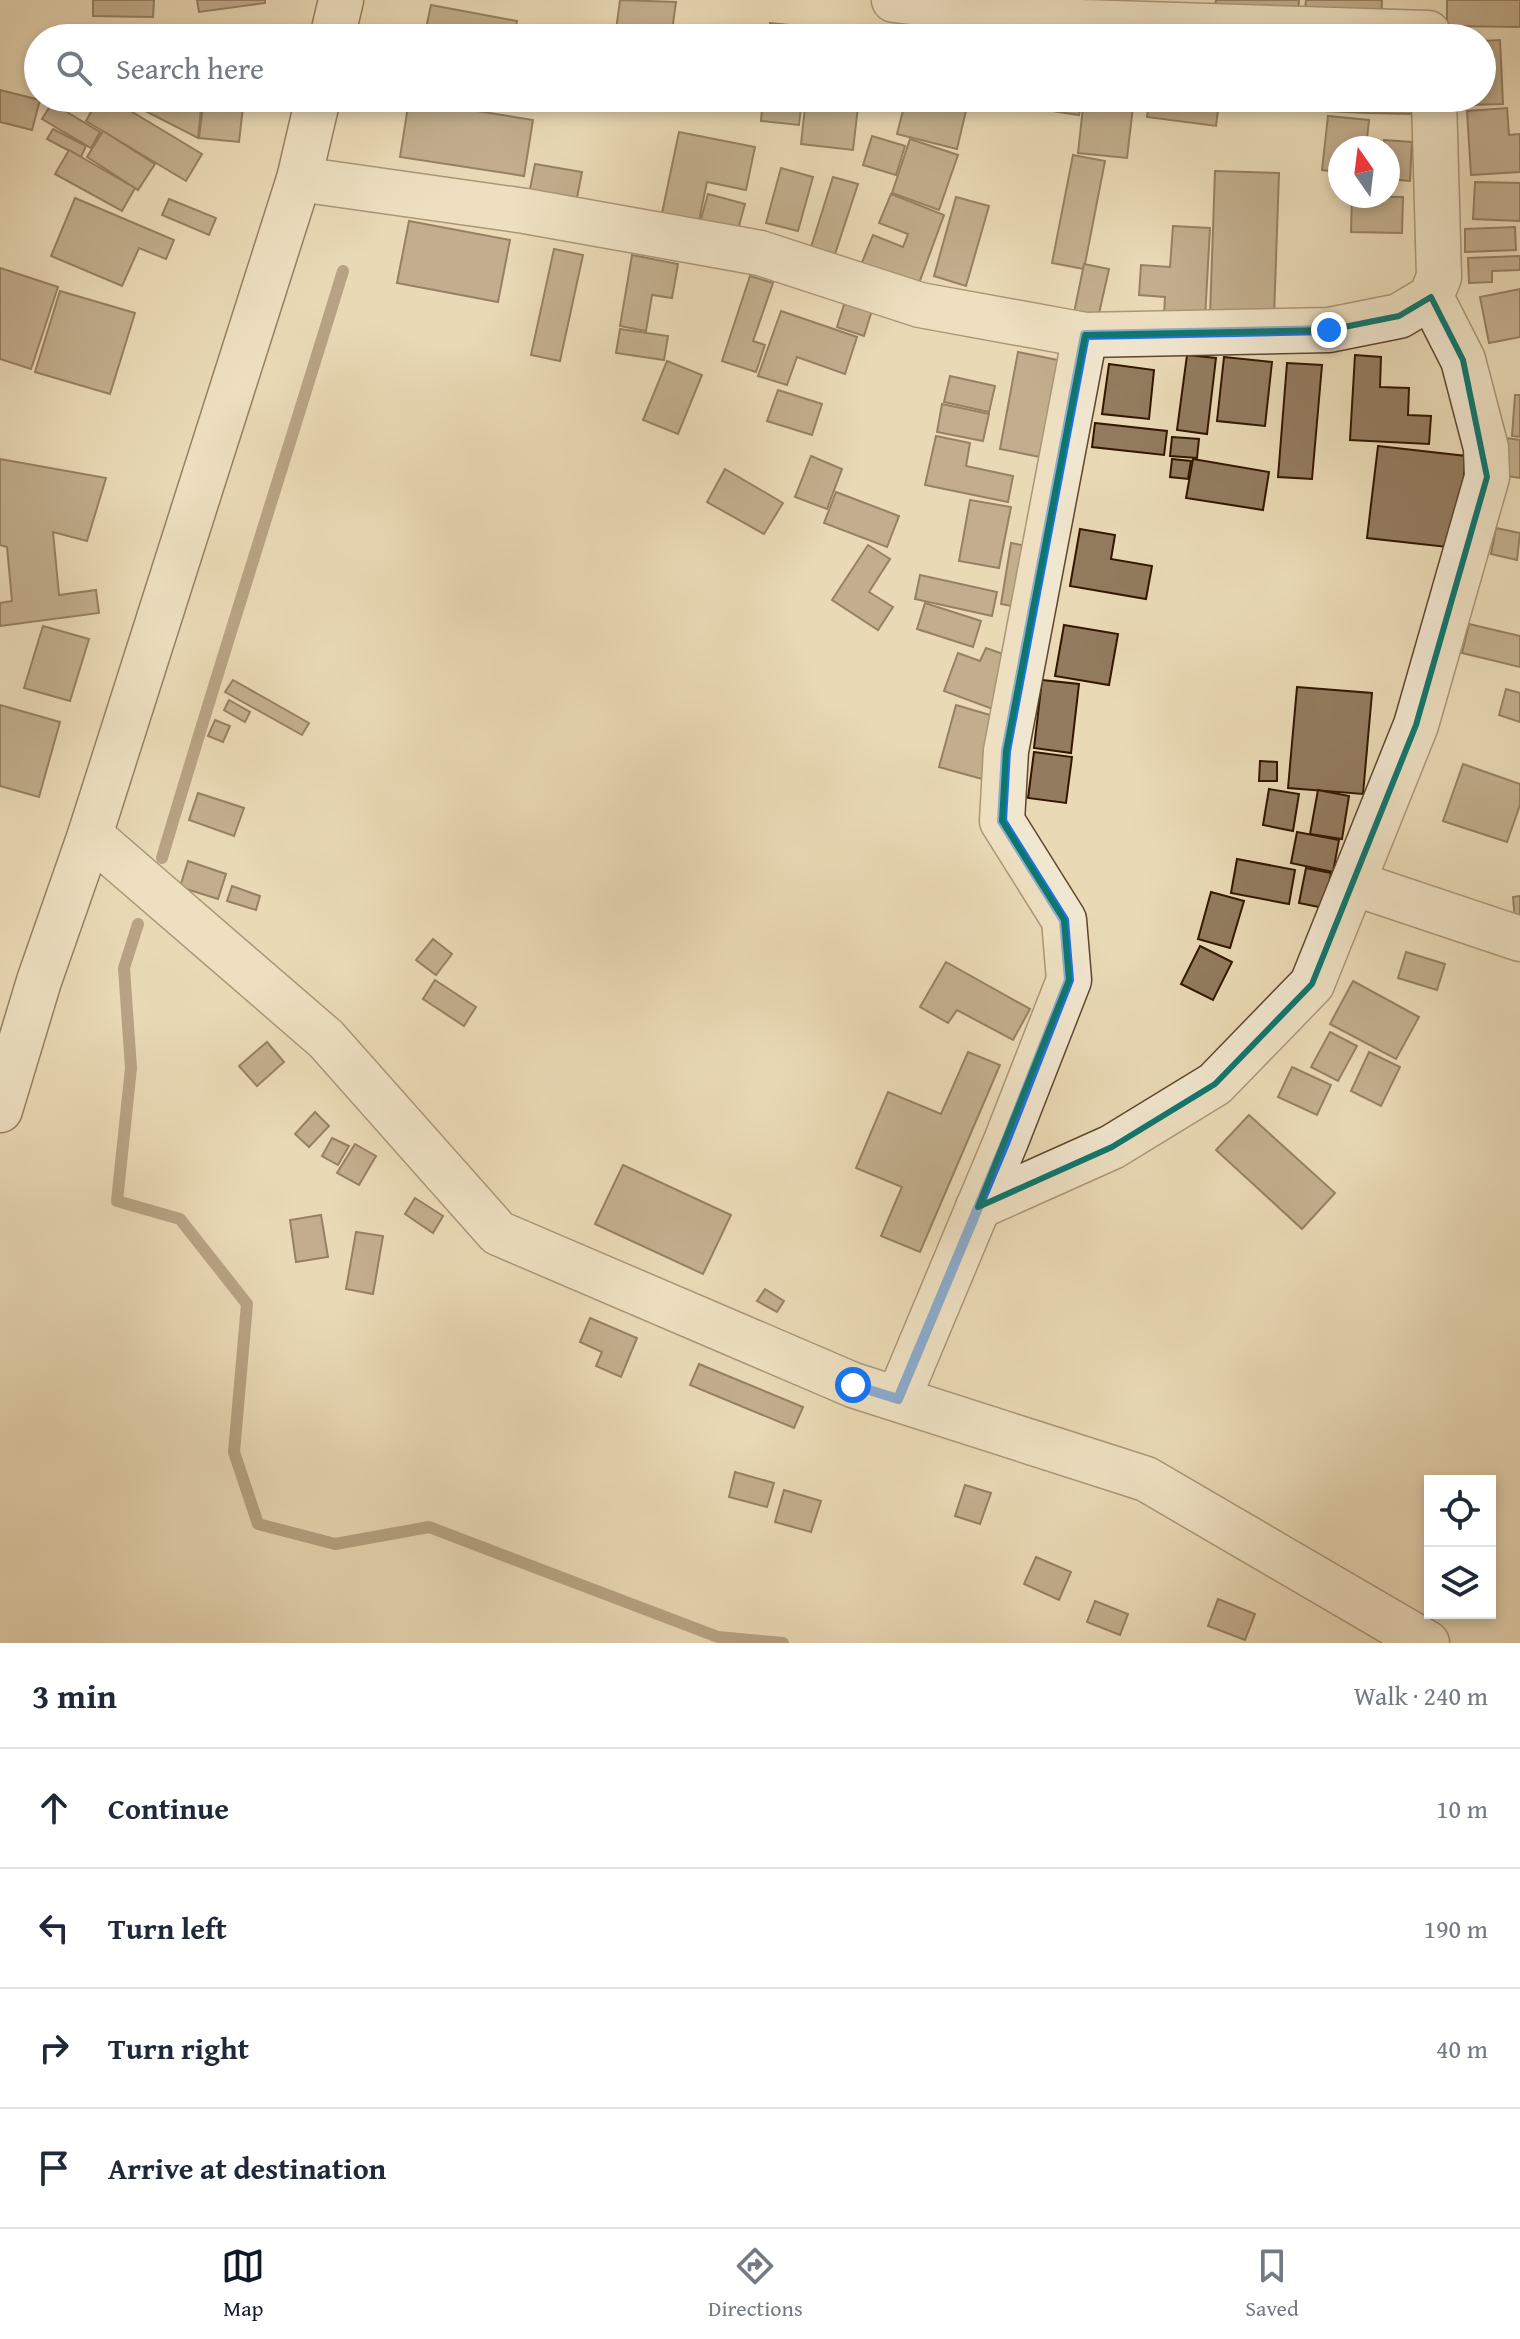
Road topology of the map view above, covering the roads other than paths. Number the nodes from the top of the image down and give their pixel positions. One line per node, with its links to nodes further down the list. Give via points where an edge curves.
1 (341, 0): 3 (street)
2 (894, 0): 4 (street, via 1082,22)
3 (335, 24)
4 (1427, 24)
5 (315, 112): 7 (street)
6 (1434, 112): 8 (street, via 1439,277)
7 (299, 179): 9 (street, via 525,211 760,253 920,305); 10 (street)
8 (1431, 297): 9 (street, via 1399,316 1329,330); 11 (street, via 1463,360 1486,448 1487,477 1416,725)
9 (1085, 335): 14 (street, via 1006,751 1002,821 1064,920 1069,980)
10 (90, 835): 13 (street); 15 (street, via 326,1039 498,1233 853,1385)
11 (1353, 883): 12 (street); 14 (street, via 1312,984 1215,1084 1112,1147)
12 (1520, 939)
13 (0, 1110)
14 (978, 1207): 15 (street)
15 (898, 1399): 16 (street, via 1146,1479)
16 (1427, 1643)

